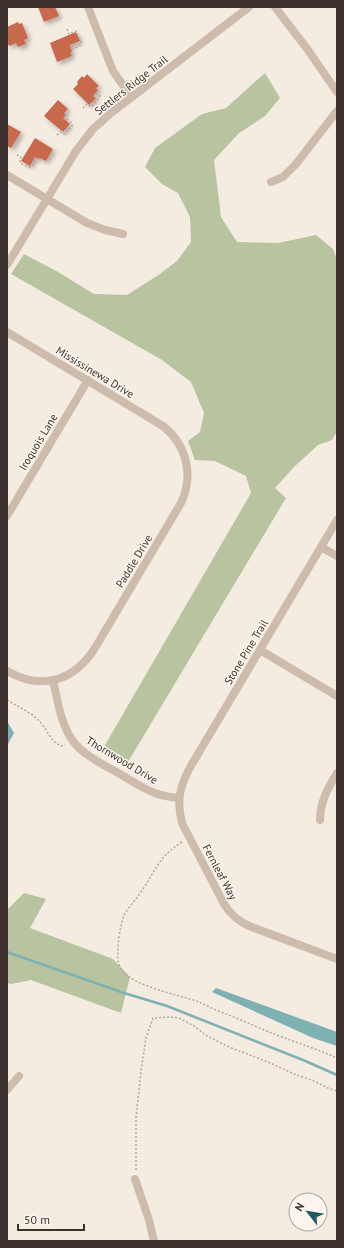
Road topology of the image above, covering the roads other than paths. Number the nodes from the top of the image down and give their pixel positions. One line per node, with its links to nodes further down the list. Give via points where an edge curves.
1 (88, 7): 5 (street, via 113,71)
2 (249, 7): 5 (street, Settlers Ridge Trail)
3 (275, 7): 4 (street)
4 (337, 92)
5 (131, 97): 9 (street, Settlers Ridge Trail, via 101,121 86,138)
6 (337, 111): 8 (street, via 296,164 283,177)
7 (7, 175): 9 (street)
8 (271, 182)
9 (46, 199): 10 (street, via 87,223); 11 (street, Settlers Ridge Trail)
10 (123, 234)
11 (7, 265)
12 (7, 332): 13 (street, Mississinewa Drive)
13 (88, 380): 14 (street, Mississinewa Drive); 15 (street, Iroquois Lane)
14 (171, 433): 21 (street, Paddle Drive, via 180,445 186,464 184,497 90,655 77,670)
15 (7, 516)
16 (337, 520): 17 (street, Stone Pine Trail)
17 (321, 547): 18 (street); 19 (street, Stone Pine Trail)
18 (337, 556)
19 (260, 650): 22 (street); 24 (street, Stone Pine Trail, via 192,764)
20 (7, 671): 21 (street, via 24,679)
21 (54, 680): 24 (street, Thornwood Drive, via 63,721 72,741 78,747 148,790)
22 (337, 696)
23 (337, 773): 25 (street, via 323,798)
24 (178, 798): 26 (street, Fernleaf Way, via 182,823 228,910 242,923)
25 (320, 820)
26 (337, 959)
27 (19, 1076): 28 (street)
28 (7, 1090)
29 (136, 1179): 30 (street)
30 (154, 1241)

